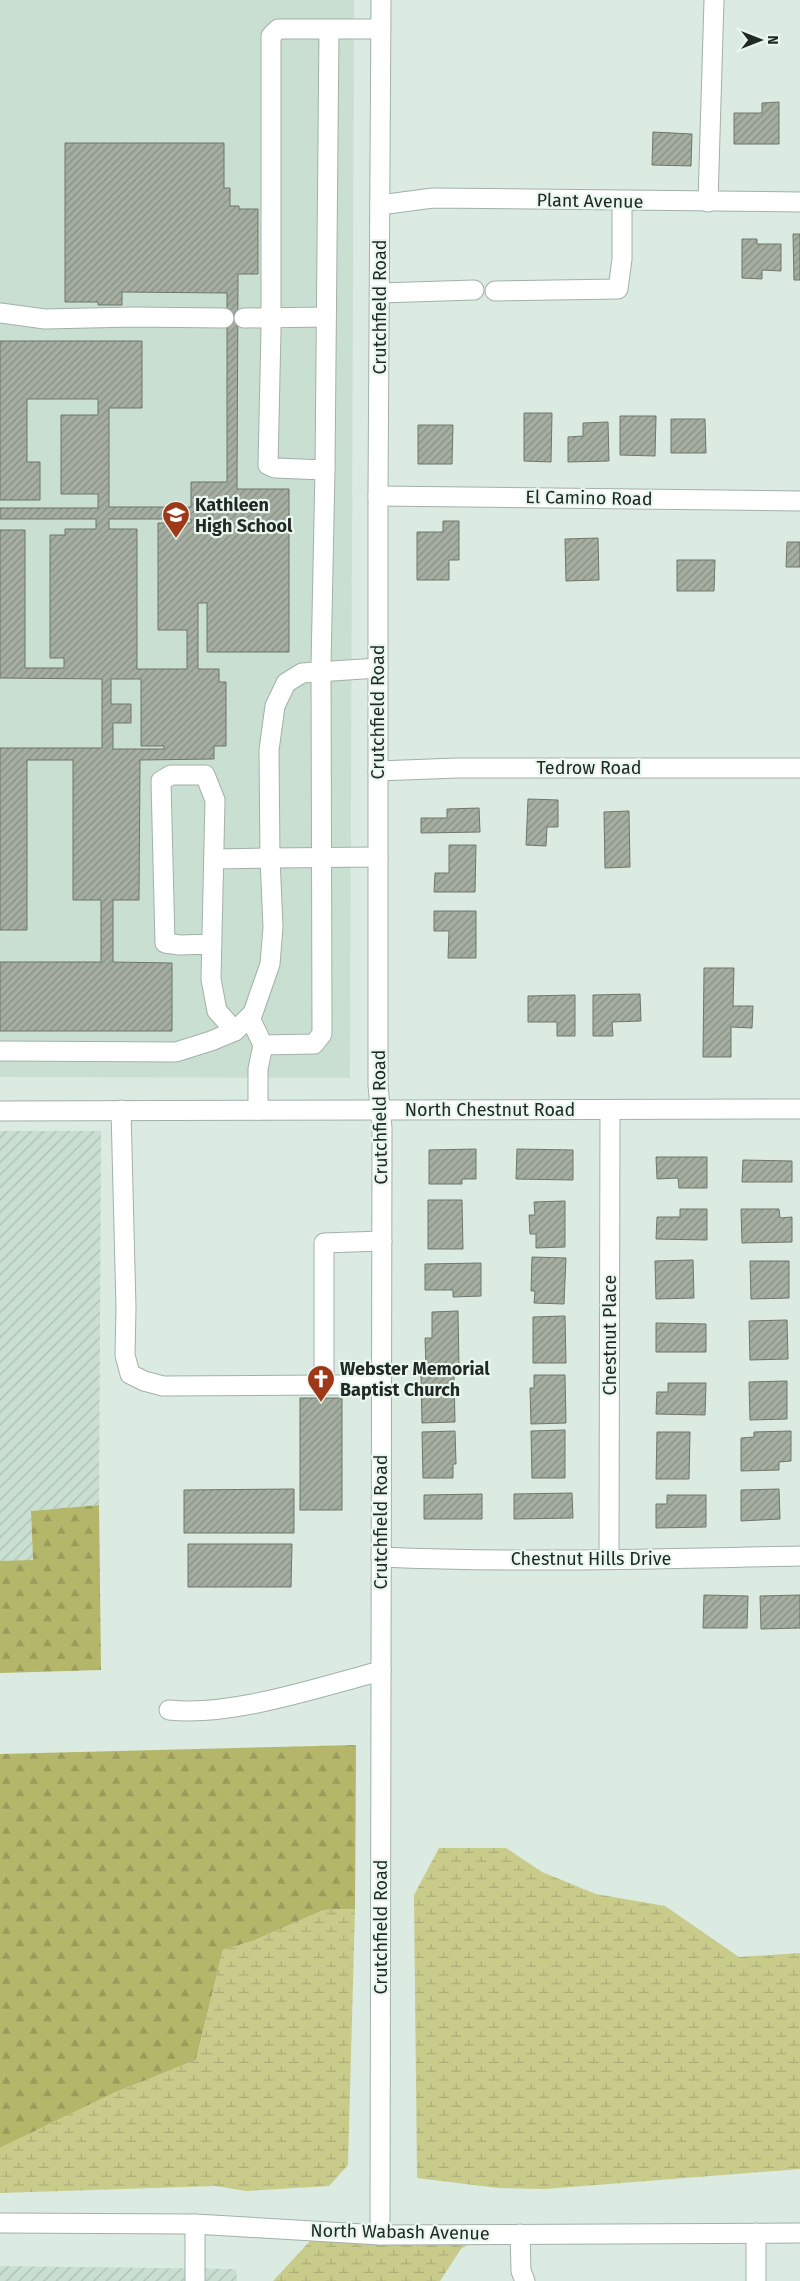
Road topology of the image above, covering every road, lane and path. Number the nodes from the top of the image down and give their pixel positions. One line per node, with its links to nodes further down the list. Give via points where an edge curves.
1 (381, 0): 4 (street, Crutchfield Road)
2 (714, 0): 6 (street)
3 (329, 29): 4 (street); 13 (street); 16 (street, via 278,29 271,36)
4 (381, 29): 8 (street, Crutchfield Road)
5 (622, 202): 6 (street, Plant Avenue); 8 (street, Plant Avenue, via 433,198); 10 (street, via 622,259 618,289)
6 (708, 202): 7 (street, Plant Avenue)
7 (800, 202)
8 (380, 205): 11 (street, Crutchfield Road)
9 (474, 290): 11 (street)
10 (495, 291)
11 (380, 293): 18 (street, Crutchfield Road)
12 (0, 313): 14 (street, via 45,320)
13 (326, 317): 16 (street); 17 (street)
14 (224, 318)
15 (244, 318): 16 (street)
16 (271, 318): 17 (street, via 268,465)
17 (325, 470): 21 (street)
18 (378, 496): 19 (street, El Camino Road); 20 (street, Crutchfield Road)
19 (800, 501)
20 (378, 668): 21 (street); 23 (street, Crutchfield Road)
21 (321, 672): 25 (street, via 302,673 286,683 275,706 269,750); 26 (street)
22 (800, 768): 23 (street, Tedrow Road)
23 (378, 771): 24 (street, Crutchfield Road)
24 (378, 857): 26 (street); 33 (street, Crutchfield Road)
25 (270, 858): 26 (street); 27 (street); 29 (street, via 273,927 270,964)
26 (320, 858): 31 (street, via 322,1034 314,1044)
27 (214, 859): 28 (street); 28 (street, via 215,800 205,775 171,775 161,781 164,943)
28 (212, 944): 30 (street, via 211,979 217,1011)
29 (250, 1018): 30 (street); 31 (street)
30 (235, 1031): 32 (street, via 176,1052)
31 (263, 1045): 37 (street, via 258,1069)
32 (0, 1051)
33 (380, 1109): 37 (street, North Chestnut Road); 38 (street, North Chestnut Road); 39 (street, Crutchfield Road)
34 (800, 1109): 38 (street, North Chestnut Road)
35 (0, 1110): 36 (street, North Chestnut Road)
36 (121, 1110): 37 (street, North Chestnut Road); 40 (street, via 125,1355 130,1374 163,1386)
37 (258, 1110)
38 (610, 1110): 44 (street, Chestnut Place)
39 (382, 1241): 40 (street, via 324,1243); 41 (street, Crutchfield Road)
40 (324, 1385): 41 (street)
41 (382, 1385): 43 (street, Crutchfield Road)
42 (800, 1556): 44 (street, Chestnut Hills Drive)
43 (381, 1557): 44 (street, Chestnut Hills Drive); 45 (street, Crutchfield Road)
44 (609, 1560)
45 (381, 1671): 46 (street, via 238,1706 188,1712); 52 (street, Crutchfield Road)
46 (170, 1710)
47 (0, 2223): 48 (street, North Wabash Avenue)
48 (195, 2224): 52 (street, North Wabash Avenue); 53 (street)
49 (756, 2232): 50 (street, North Wabash Avenue); 51 (street, North Wabash Avenue); 55 (street)
50 (800, 2232)
51 (520, 2234): 52 (street, North Wabash Avenue); 54 (street, via 521,2271)
52 (380, 2235)
53 (195, 2281)
54 (525, 2281)
55 (756, 2281)

